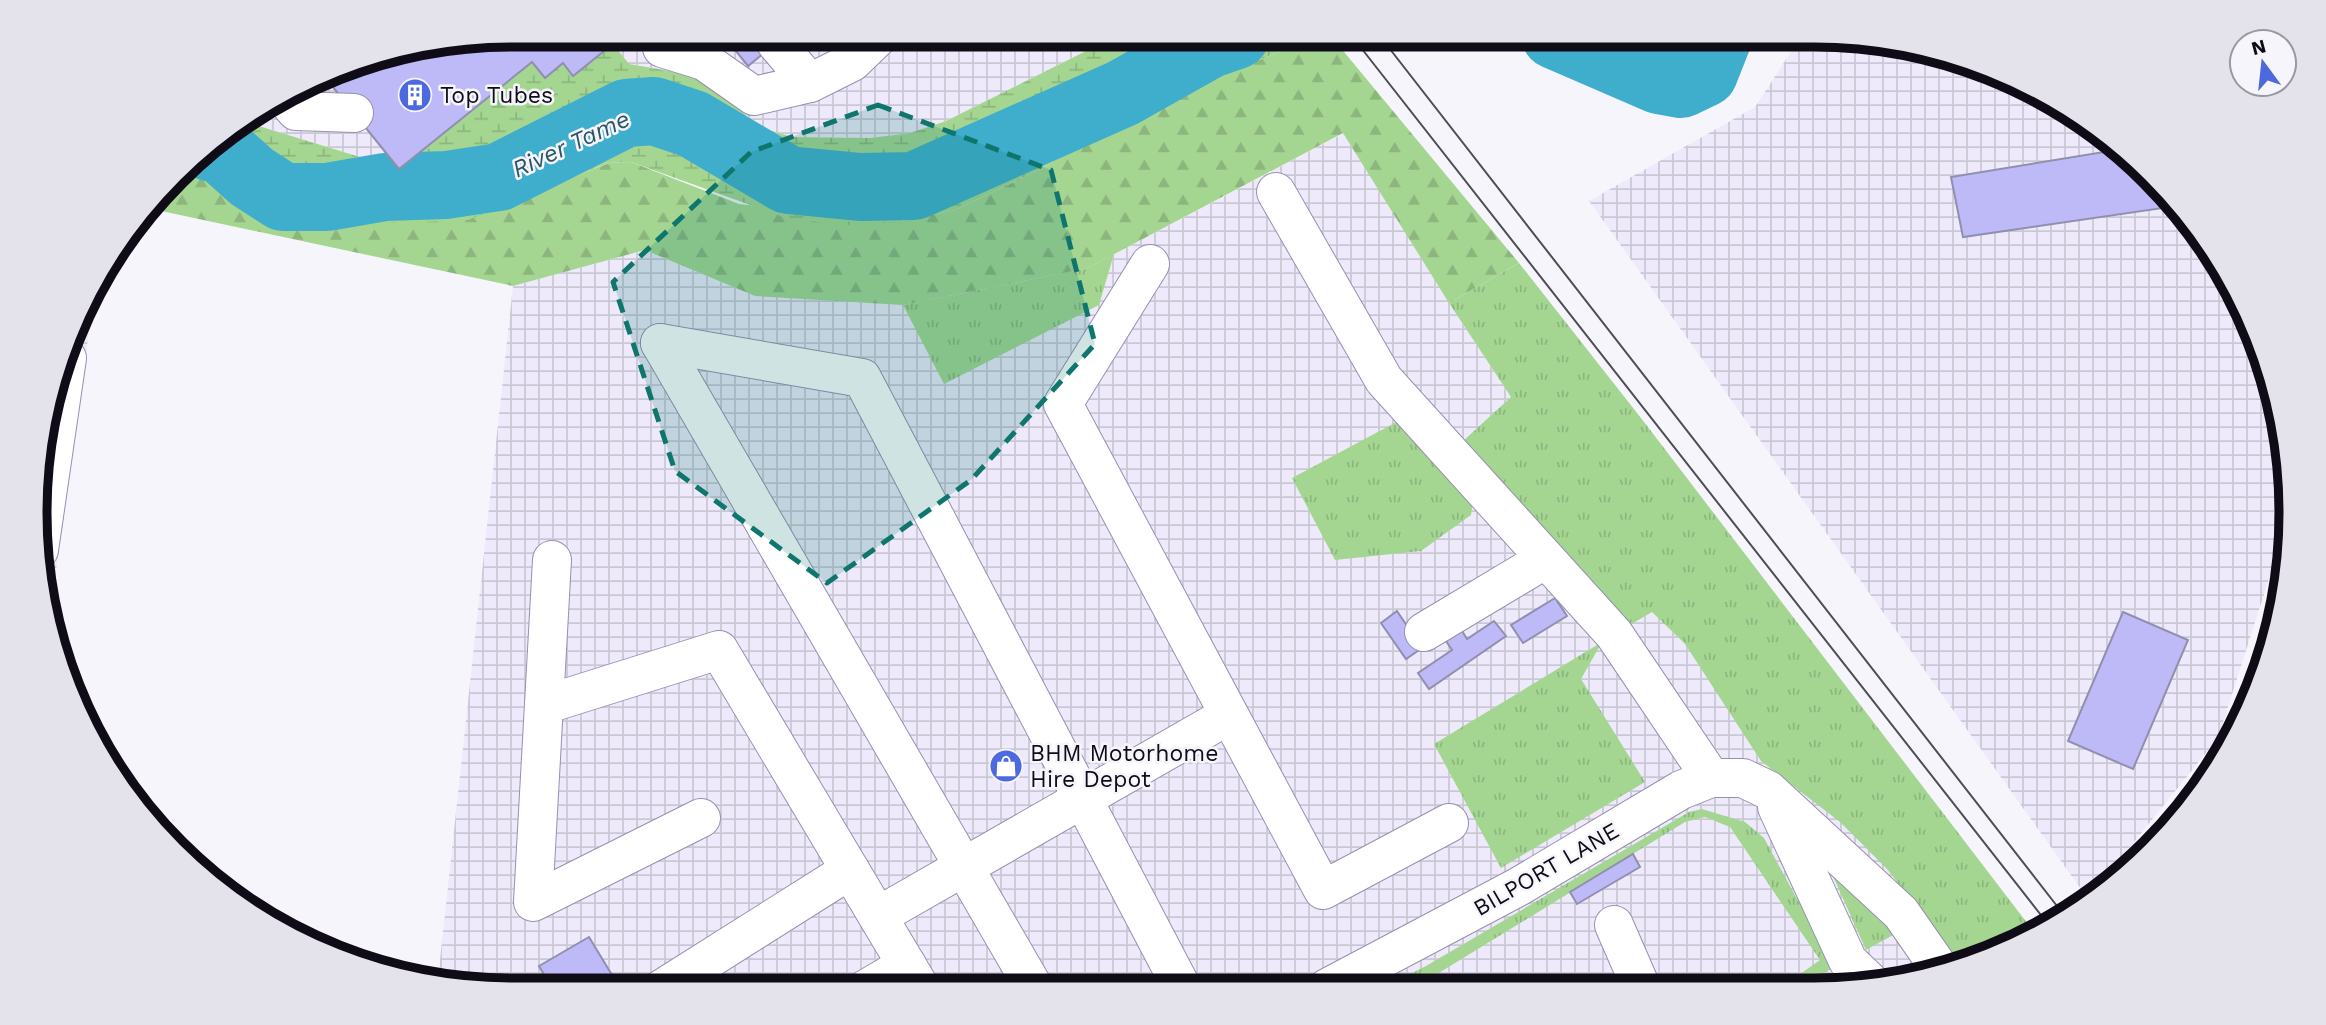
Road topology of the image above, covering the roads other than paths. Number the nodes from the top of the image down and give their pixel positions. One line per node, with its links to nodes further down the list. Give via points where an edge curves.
1 (779, 47): 4 (street)
2 (868, 47): 4 (street, via 852,62)
3 (662, 48): 4 (street, via 704,61 754,96)
4 (810, 83)
5 (290, 104): 6 (street, via 296,111)
6 (354, 113)
7 (1276, 192): 11 (street, via 1384,380)
8 (1150, 264): 15 (street, via 1062,404)
9 (60, 403): 10 (street)
10 (48, 490)
11 (1546, 559): 13 (street); 16 (street, via 1614,634)
12 (552, 560): 14 (street)
13 (1424, 632)
14 (544, 705): 19 (street, via 533,902); 22 (street, via 719,650)
15 (1230, 715): 18 (street); 20 (street, via 1323,890)
16 (1711, 778): 17 (street, BILPORT LANE, via 1743,778); 31 (street, BILPORT LANE, via 1681,790 1518,887)
17 (1769, 790): 25 (street, BILPORT LANE, via 1901,913); 26 (street, via 1848,961)
18 (1083, 799): 21 (street); 21 (street, via 862,378 660,343); 30 (street)
19 (701, 818)
20 (1449, 823)
21 (964, 867): 23 (street); 29 (street)
22 (850, 870): 23 (street); 28 (street)
23 (878, 916): 27 (street)
24 (1614, 925): 32 (street)
25 (1935, 962)
26 (1863, 975)
27 (914, 977)
28 (679, 978)
29 (1028, 978)
30 (1177, 978)
31 (1346, 978)
32 (1637, 978)

